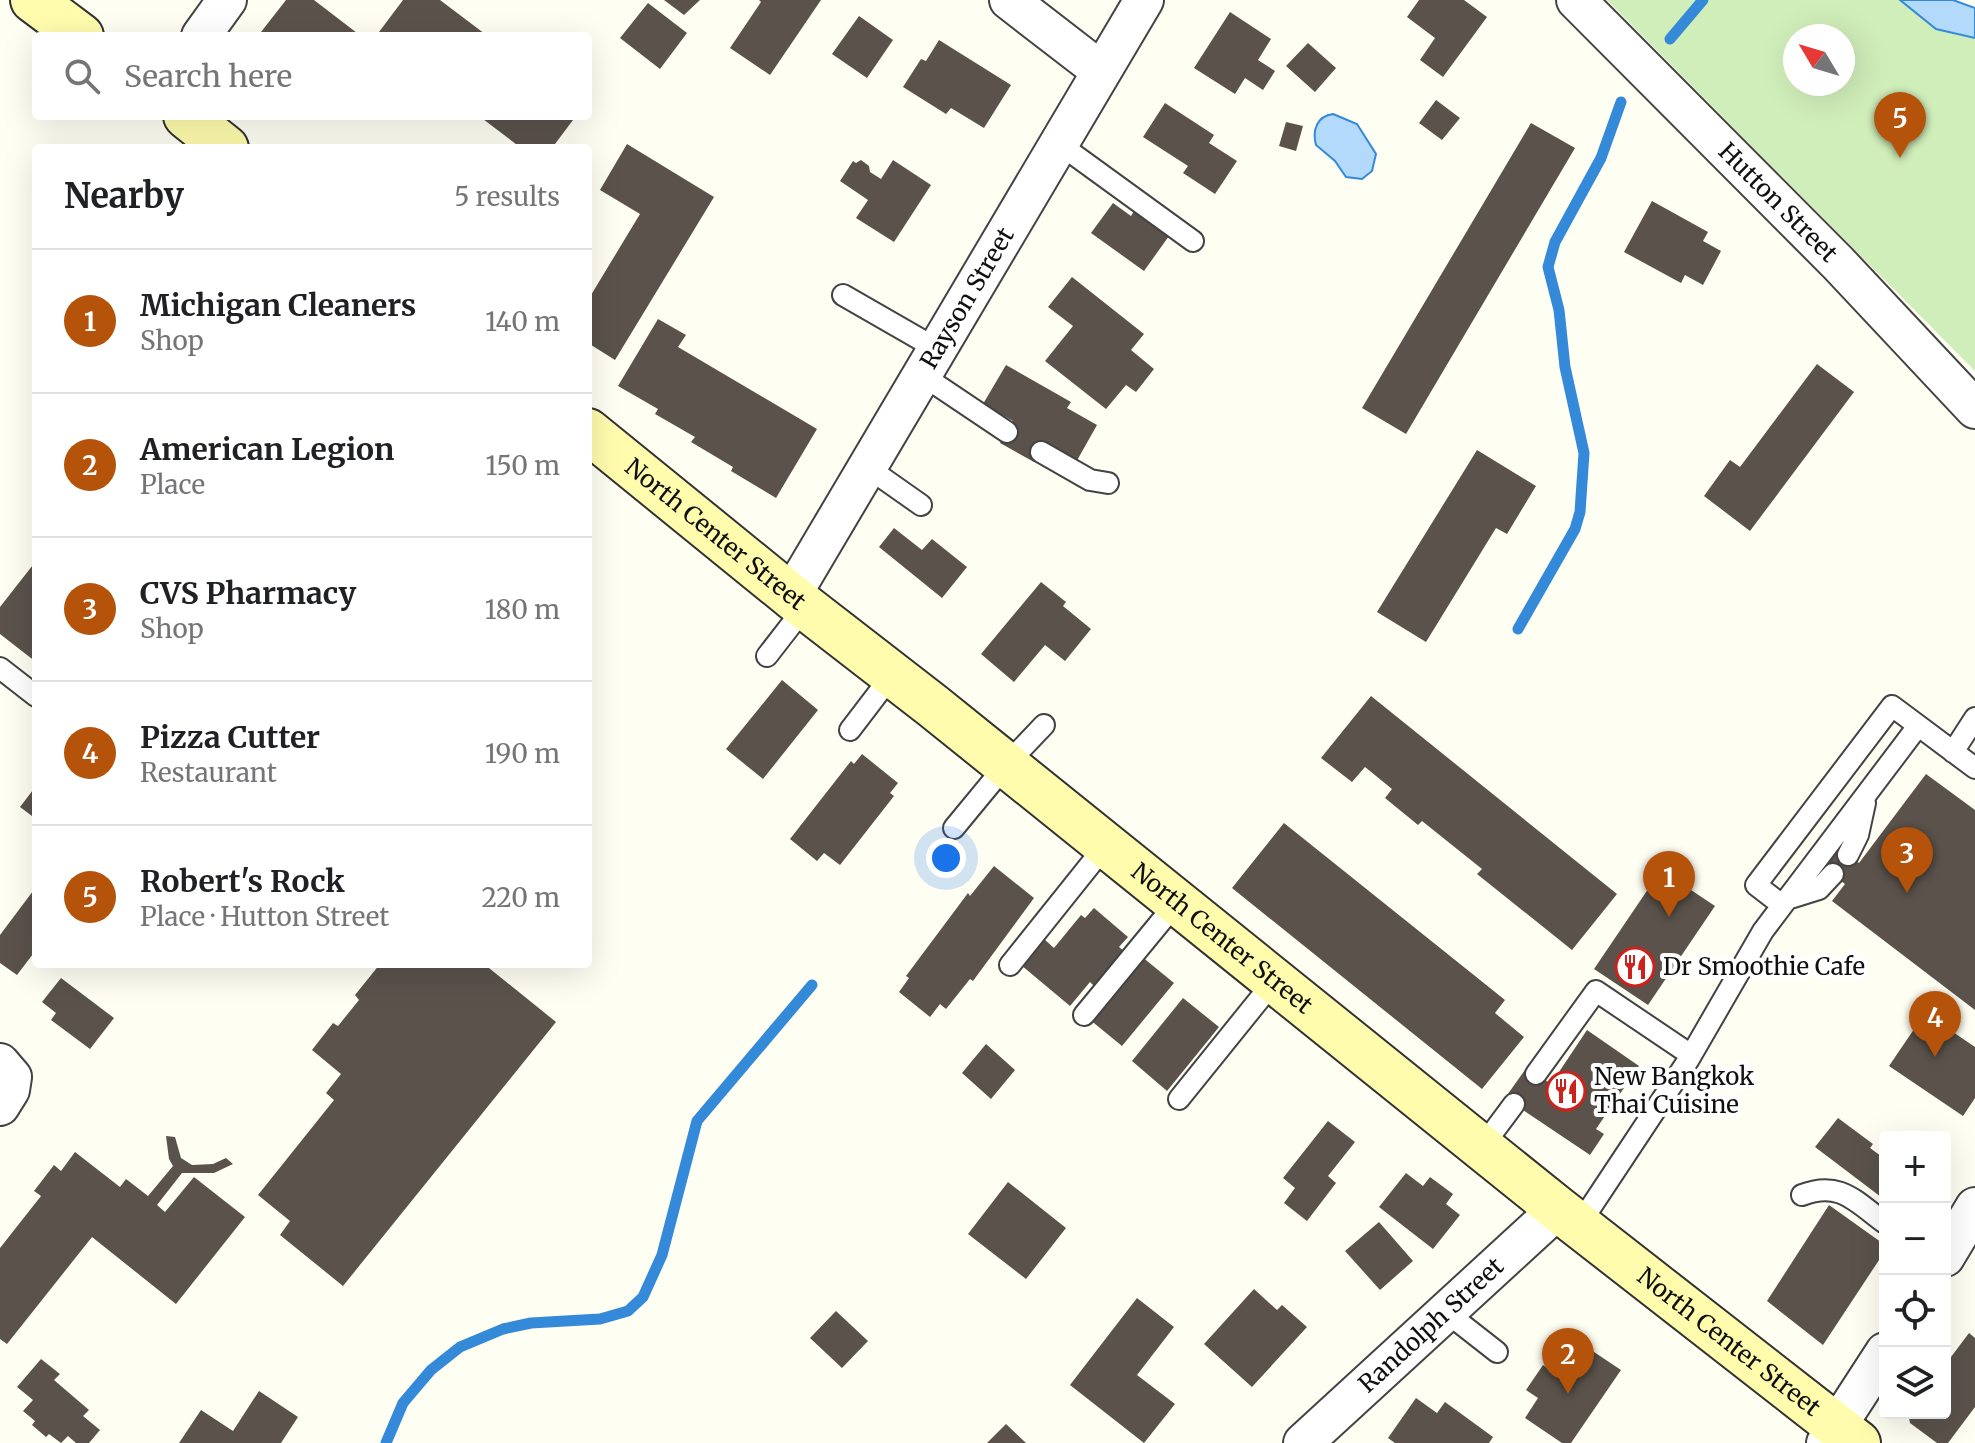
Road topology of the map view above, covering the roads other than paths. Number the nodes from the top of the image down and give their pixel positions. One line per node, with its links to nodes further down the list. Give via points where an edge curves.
1 (33, 0): 6 (main road)
2 (227, 0): 7 (street)
3 (1009, 0): 8 (street)
4 (1144, 0): 8 (street, Rayson Street)
5 (1576, 0): 15 (street, Hutton Street)
6 (76, 32)
7 (204, 32)
8 (1101, 71): 10 (street, Rayson Street)
9 (191, 120): 11 (main road)
10 (1058, 143): 12 (lane); 14 (street, Rayson Street)
11 (221, 144)
12 (1193, 241)
13 (843, 295): 14 (lane)
14 (929, 362): 16 (lane); 19 (street, Rayson Street)
15 (1975, 409)
16 (1007, 432)
17 (592, 434): 22 (main road, North Center Street)
18 (1041, 452): 20 (lane, via 1090,480)
19 (867, 467): 21 (lane); 22 (street, Rayson Street)
20 (1108, 483)
21 (921, 505)
22 (798, 602): 23 (lane); 25 (main road, North Center Street)
23 (767, 656)
24 (0, 668): 26 (lane)
25 (892, 675): 30 (lane); 32 (main road, North Center Street)
26 (32, 693)
27 (1975, 718): 31 (lane)
28 (1044, 725): 32 (lane)
29 (1918, 726): 31 (lane); 34 (lane); 40 (lane, via 1892,706 1882,719 1756,885)
30 (850, 730)
31 (1953, 752): 33 (lane)
32 (1006, 765): 35 (lane); 36 (main road, North Center Street)
33 (1975, 768)
34 (1869, 791): 37 (lane); 40 (lane)
35 (954, 828)
36 (1106, 845): 39 (main road, North Center Street); 41 (lane)
37 (1848, 855)
38 (1833, 874): 40 (lane, via 1819,889)
39 (1177, 902): 42 (main road, North Center Street); 43 (lane)
40 (1784, 902): 44 (lane)
41 (1010, 965)
42 (1275, 980): 47 (lane); 50 (main road, North Center Street)
43 (1084, 1015)
44 (1691, 1055): 46 (lane, via 1596,991); 53 (lane)
45 (0, 1063): 48 (street, via 12,1077)
46 (1536, 1074)
47 (1179, 1099)
48 (1, 1104)
49 (1514, 1104): 50 (lane)
50 (1482, 1147): 53 (main road, North Center Street)
51 (1802, 1195): 54 (lane, via 1834,1189)
52 (1975, 1207): 55 (street)
53 (1569, 1217): 56 (street, Randolph Street); 59 (main road, North Center Street)
54 (1879, 1219)
55 (1951, 1247)
56 (1446, 1312): 57 (lane); 60 (street, Randolph Street)
57 (1497, 1352)
58 (1879, 1363): 59 (street)
59 (1840, 1437)
60 (1303, 1443)

